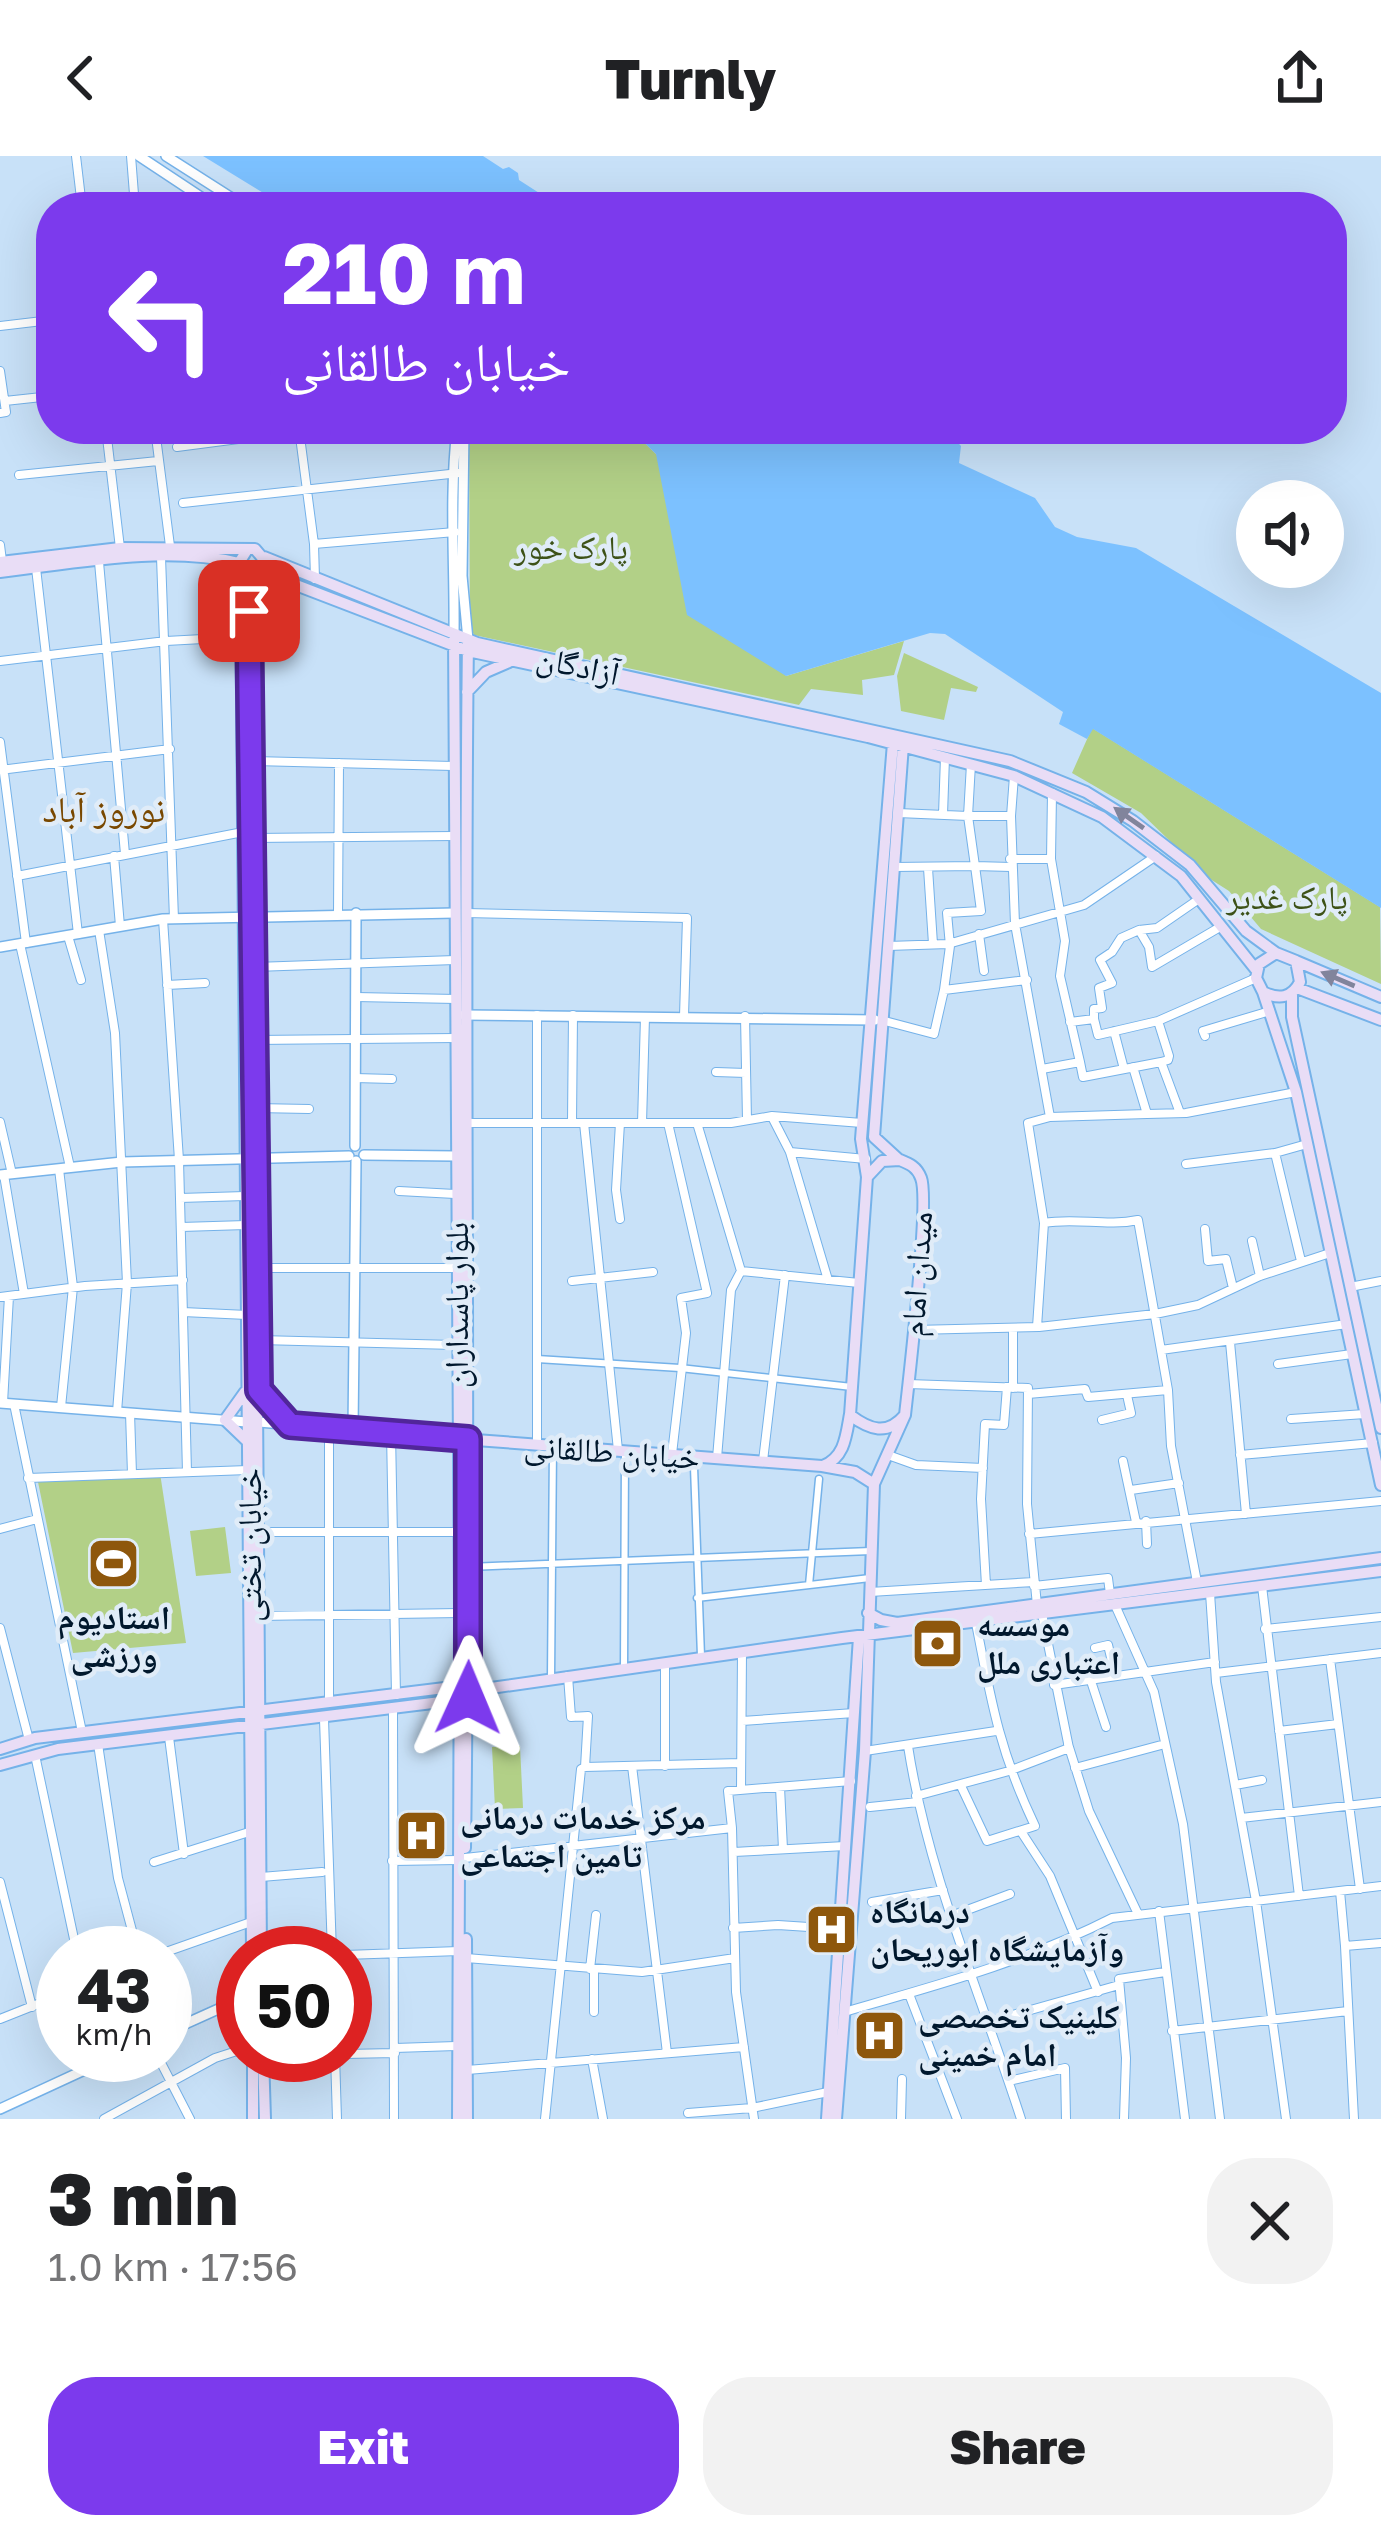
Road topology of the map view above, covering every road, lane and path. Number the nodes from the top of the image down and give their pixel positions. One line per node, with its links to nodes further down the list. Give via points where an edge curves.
1 (76, 156): 4 (street)
2 (135, 156): 5 (street); 6 (street)
3 (166, 156): 7 (street)
4 (80, 192)
5 (135, 192)
6 (192, 192)
7 (222, 192)
8 (36, 322): 9 (street)
9 (0, 326)
10 (0, 371): 12 (street)
11 (36, 398): 12 (street)
12 (4, 401): 13 (street)
13 (0, 413)
14 (108, 444): 21 (street)
15 (156, 444): 20 (street)
16 (204, 444): 19 (street)
17 (301, 444): 24 (street)
18 (459, 444): 22 (street)
19 (177, 448)
20 (158, 461): 21 (street); 29 (street)
21 (111, 466): 23 (street); 30 (street)
22 (456, 473): 24 (street); 26 (street)
23 (19, 475)
24 (306, 488): 25 (street); 27 (street)
25 (183, 503)
26 (459, 532): 27 (street); 41 (street); 42 (street)
27 (314, 544): 38 (street)
28 (0, 545): 35 (street)
29 (170, 545): 30 (main road); 31 (main road)
30 (121, 548): 35 (main road)
31 (247, 550): 32 (main road, آزادگان); 37 (main road)
32 (264, 556): 37 (main road); 38 (main road, آزادگان)
33 (161, 557): 34 (main road, آزادگان); 37 (main road, آزادگان, via 209,557); 40 (street)
34 (99, 562): 36 (main road, آزادگان); 43 (street)
35 (1, 565): 36 (main road, آزادگان)
36 (36, 568): 44 (street)
37 (248, 570): 39 (main road, خیابان تختی); 41 (main road, آزادگان); 55 (main road, خیابان تختی)
38 (316, 579): 41 (main road, آزادگان)
39 (240, 637): 40 (street); 66 (main road, خیابان تختی)
40 (166, 641): 43 (street); 50 (street)
41 (454, 641): 42 (main road, آزادگان); 51 (main road, بلوار پاسداران)
42 (468, 645): 46 (main road, آزادگان); 47 (main road, بلوار پاسداران); 48 (main road, آزادگان)
43 (108, 649): 44 (street); 52 (street)
44 (45, 655): 45 (street); 54 (street)
45 (0, 661)
46 (509, 662): 47 (main road); 48 (main road, آزادگان)
47 (465, 694): 51 (main road, بلوار پاسداران)
48 (898, 740): 53 (main road); 62 (main road); 98 (main road, one-way to 48, via 1190,866 1110,805 1010,761); 123 (main road)
49 (0, 742): 59 (street)
50 (170, 749): 52 (street); 69 (street)
51 (459, 750): 58 (main road, بلوار پاسداران); 83 (main road, بلوار پاسداران)
52 (117, 755): 54 (street); 70 (street)
53 (945, 757): 57 (main road); 63 (street)
54 (60, 760): 59 (street); 74 (street)
55 (250, 761): 56 (street); 66 (main road, خیابان تختی)
56 (338, 764): 58 (street); 67 (street)
57 (971, 764): 60 (main road); 64 (street)
58 (453, 766): 68 (main road, بلوار پاسداران)
59 (2, 770): 78 (street)
60 (1014, 776): 61 (main road); 65 (street)
61 (1052, 791): 71 (main road); 72 (street)
62 (896, 813): 63 (street); 76 (main road)
63 (943, 815): 64 (street)
64 (968, 816): 65 (street); 75 (street)
65 (1011, 816): 73 (street)
66 (248, 835): 67 (street); 69 (street); 84 (main road, خیابان تختی)
67 (338, 835): 68 (street); 81 (street)
68 (454, 836): 83 (main road, بلوار پاسداران)
69 (173, 844): 70 (street); 85 (street)
70 (120, 855): 74 (street); 87 (street)
71 (1156, 856): 79 (main road); 80 (street, via 1091,901)
72 (1052, 859): 73 (street); 80 (street)
73 (1011, 863): 75 (street); 86 (street)
74 (72, 866): 78 (street); 92 (street)
75 (975, 866): 77 (street); 95 (street, via 981,911 947,913)
76 (892, 867): 77 (street); 96 (main road)
77 (928, 867): 94 (street)
78 (17, 876): 93 (street)
79 (1198, 899): 88 (main road); 90 (street, via 1157,928)
80 (1059, 912): 86 (street); 126 (street)
81 (338, 913): 82 (street); 84 (street)
82 (356, 913): 83 (street); 101 (street)
83 (460, 913): 99 (main road, بلوار پاسداران); 116 (main road, بلوار پاسداران); 120 (street, via 687,918)
84 (249, 915): 85 (street); 102 (main road, خیابان تختی); 165 (main road, خیابان تختی)
85 (169, 919): 87 (street); 108 (street)
86 (1015, 924): 91 (street); 106 (street)
87 (120, 926): 89 (street)
88 (1220, 926): 90 (street, via 1152,968); 104 (main road)
89 (99, 930): 92 (street); 169 (street)
90 (1139, 930): 122 (street, via 1100,960 1112,983 1099,988 1102,1008)
91 (979, 934): 95 (street); 103 (street)
92 (73, 935): 93 (street); 105 (street)
93 (23, 944): 97 (street); 171 (street)
94 (933, 944): 95 (street); 96 (street)
95 (948, 944): 109 (street)
96 (886, 946): 123 (main road)
97 (0, 947)
98 (1276, 953): 100 (main road); 104 (main road)
99 (455, 959): 101 (street); 114 (main road, بلوار پاسداران)
100 (1296, 961): 110 (main road); 113 (main road, one-way to 100)
101 (356, 964): 102 (street); 112 (street)
102 (254, 968): 131 (main road, خیابان تختی)
103 (984, 971)
104 (1256, 975): 111 (main road); 125 (street)
105 (81, 980)
106 (1027, 980): 109 (street); 135 (street)
107 (205, 983): 108 (street)
108 (167, 985): 167 (street)
109 (944, 990): 123 (street, via 934,1034)
110 (1294, 991): 111 (main road); 124 (main road); 201 (main road, via 1292,1017)
111 (1263, 992): 115 (main road)
112 (356, 997): 114 (street); 128 (street)
113 (1381, 997)
114 (456, 999): 130 (main road, بلوار پاسداران)
115 (1270, 1011): 129 (street); 140 (main road)
116 (464, 1015): 117 (street); 155 (main road, بلوار پاسداران)
117 (537, 1015): 118 (street); 149 (street)
118 (573, 1016): 119 (street); 150 (street)
119 (645, 1016): 120 (street); 153 (street)
120 (684, 1016): 121 (street)
121 (745, 1016): 123 (street); 137 (street)
122 (1094, 1018): 126 (street); 127 (street, via 1098,1035)
123 (874, 1019): 154 (main road); 158 (main road)
124 (1381, 1020)
125 (1158, 1021): 127 (street); 133 (street, via 1169,1056)
126 (1070, 1022): 132 (street)
127 (1114, 1031): 134 (street)
128 (356, 1036): 130 (street); 131 (street); 138 (street)
129 (1205, 1036)
130 (456, 1038): 164 (main road, بلوار پاسداران)
131 (254, 1040): 141 (main road, خیابان تختی)
132 (1080, 1062): 134 (street, via 1083,1077); 135 (street)
133 (1161, 1062): 134 (street); 143 (street)
134 (1129, 1068): 144 (street)
135 (1042, 1069): 146 (street)
136 (716, 1072): 137 (street)
137 (746, 1073): 147 (street)
138 (355, 1078): 139 (street); 163 (street)
139 (392, 1079)
140 (1296, 1092): 143 (street); 160 (main road)
141 (256, 1108): 142 (street); 165 (main road, خیابان تختی)
142 (309, 1109)
143 (1180, 1113): 144 (street)
144 (1147, 1114): 146 (street)
145 (772, 1116): 147 (street); 154 (street); 161 (street)
146 (1050, 1117): 179 (street, via 1028,1123)
147 (746, 1120): 157 (street)
148 (0, 1122): 172 (street)
149 (537, 1123): 150 (street); 155 (street); 219 (street)
150 (572, 1123): 151 (street)
151 (584, 1123): 152 (street); 193 (street)
152 (620, 1123): 153 (street); 178 (street)
153 (642, 1123): 156 (street)
154 (862, 1123): 159 (main road)
155 (465, 1124): 205 (main road, بلوار پاسداران)
156 (668, 1124): 157 (street); 222 (street, via 707,1293 681,1298)
157 (697, 1124): 189 (street)
158 (874, 1137): 159 (main road); 168 (main road)
159 (861, 1139): 166 (main road)
160 (1307, 1144): 162 (street); 184 (main road)
161 (790, 1152): 166 (street); 195 (street)
162 (1275, 1154): 170 (street); 185 (street)
163 (356, 1155): 164 (street); 165 (street); 187 (street)
164 (455, 1156): 175 (main road, بلوار پاسداران)
165 (251, 1157): 167 (street); 176 (main road, خیابان تختی); 186 (main road, خیابان تختی)
166 (866, 1159): 173 (main road)
167 (179, 1160): 169 (street); 177 (street)
168 (900, 1160): 173 (main road, میدان امام, via 882,1161); 212 (main road, میدان امام, via 923,1182)
169 (122, 1162): 171 (street); 198 (street)
170 (1186, 1164)
171 (64, 1168): 172 (street); 200 (street)
172 (5, 1175): 203 (street)
173 (868, 1177): 199 (main road, میدان امام)
174 (399, 1192): 175 (street)
175 (455, 1194): 188 (main road, بلوار پاسداران)
176 (245, 1196): 177 (street); 180 (main road, خیابان تختی)
177 (181, 1198): 181 (street)
178 (620, 1219)
179 (1044, 1222): 207 (street, via 1138,1220); 210 (street)
180 (246, 1225): 181 (street); 208 (main road, خیابان تختی)
181 (181, 1227): 194 (street)
182 (1205, 1229): 202 (street, via 1208,1262 1226,1259)
183 (1252, 1241): 192 (street)
184 (1330, 1253): 185 (street); 209 (main road)
185 (1301, 1261): 192 (street)
186 (258, 1268): 187 (street); 213 (main road, خیابان تختی)
187 (354, 1268): 188 (street); 214 (street)
188 (455, 1268): 205 (main road, بلوار پاسداران)
189 (741, 1270): 191 (street); 223 (street, via 731,1290)
190 (653, 1272): 193 (street)
191 (785, 1275): 195 (street); 224 (street)
192 (1260, 1276): 202 (street)
193 (600, 1278): 196 (street); 220 (street)
194 (183, 1280): 198 (street); 206 (street)
195 (828, 1280): 199 (street)
196 (572, 1281)
197 (1381, 1281): 201 (street)
198 (127, 1283): 200 (street); 234 (street)
199 (859, 1283): 226 (main road, میدان امام)
200 (73, 1287): 203 (street); 233 (street)
201 (1351, 1287): 217 (main road)
202 (1233, 1288): 207 (street)
203 (24, 1294): 204 (street)
204 (4, 1296): 232 (street)
205 (460, 1300): 216 (main road, بلوار پاسداران); 248 (main road, بلوار پاسداران)
206 (183, 1312): 208 (street); 238 (street)
207 (1155, 1314): 210 (street); 218 (street)
208 (247, 1315): 228 (main road, خیابان تختی)
209 (1347, 1324): 215 (street); 217 (main road)
210 (1036, 1327): 211 (street)
211 (1013, 1329): 212 (street); 227 (street)
212 (912, 1330): 225 (main road, میدان امام)
213 (260, 1340): 214 (street); 228 (main road, خیابان تختی)
214 (353, 1341): 216 (street); 246 (street)
215 (1230, 1341): 218 (street); 255 (street)
216 (455, 1345): 248 (main road, بلوار پاسداران)
217 (1356, 1349): 221 (street); 237 (main road); 245 (main road)
218 (1161, 1350): 229 (street)
219 (537, 1359): 220 (street); 251 (street)
220 (610, 1363): 222 (street); 253 (street)
221 (1278, 1364)
222 (680, 1368): 223 (street); 256 (street)
223 (725, 1375): 224 (street); 257 (street)
224 (772, 1381): 226 (street); 259 (street)
225 (908, 1384): 227 (street); 236 (main road, میدان امام)
226 (852, 1387): 235 (main road, میدان امام)
227 (1010, 1388): 230 (street); 261 (street, via 1004,1425 985,1424)
228 (253, 1390): 240 (main road); 242 (main road, خیابان تختی); 243 (main road)
229 (1168, 1390): 231 (street); 267 (street)
230 (1028, 1394): 231 (street); 281 (street)
231 (1127, 1395): 241 (street, via 1131,1413)
232 (6, 1404): 233 (street, خیابان طالقانی); 266 (street)
233 (61, 1407): 234 (street, خیابان طالقانی)
234 (123, 1413): 238 (street, خیابان طالقانی); 265 (street)
235 (850, 1414): 236 (main road, via 880,1430); 264 (main road, via 843,1449)
236 (904, 1414): 254 (main road, میدان امام)
237 (1367, 1414): 239 (street); 250 (main road)
238 (186, 1418): 240 (street, خیابان طالقانی); 263 (street)
239 (1291, 1419)
240 (225, 1420): 242 (street, خیابان طالقانی); 249 (main road)
241 (1102, 1420)
242 (253, 1422): 243 (street, خیابان طالقانی); 249 (main road, خیابان تختی); 278 (main road, خیابان تختی)
243 (290, 1425): 244 (street, خیابان طالقانی)
244 (329, 1428): 246 (street, خیابان طالقانی); 277 (street)
245 (1381, 1428)
246 (352, 1429): 247 (street, خیابان طالقانی)
247 (391, 1433): 248 (street, خیابان طالقانی); 279 (street)
248 (462, 1439): 251 (main road, خیابان طالقانی); 280 (main road, بلوار پاسداران); 289 (main road, بلوار پاسداران)
249 (248, 1442): 262 (main road, خیابان تختی)
250 (1373, 1443): 255 (street); 269 (main road)
251 (537, 1445): 252 (main road, خیابان طالقانی)
252 (553, 1446): 253 (main road, خیابان طالقانی); 287 (street)
253 (621, 1452): 256 (main road, خیابان طالقانی); 288 (street)
254 (886, 1454): 261 (street, via 916,1465); 268 (main road, میدان امام)
255 (1240, 1455): 272 (street)
256 (672, 1456): 257 (main road, خیابان طالقانی)
257 (716, 1459): 259 (main road, خیابان طالقانی)
258 (1123, 1461): 270 (street)
259 (763, 1462): 264 (main road, خیابان طالقانی)
260 (694, 1468): 285 (street)
261 (983, 1468): 296 (street)
262 (248, 1470): 263 (street); 334 (main road, خیابان تختی)
263 (188, 1472): 265 (street)
264 (820, 1472): 268 (main road, خیابان طالقانی, via 856,1472); 284 (street)
265 (132, 1474): 266 (street)
266 (28, 1478): 274 (street)
267 (1179, 1483): 270 (street); 273 (street)
268 (874, 1484): 283 (main road, میدان امام)
269 (1381, 1485)
270 (1131, 1490): 275 (street)
271 (1381, 1502): 272 (street)
272 (1246, 1514): 273 (street)
273 (1186, 1517): 275 (street); 292 (street)
274 (38, 1519): 276 (street); 350 (street)
275 (1141, 1522): 281 (street); 282 (street)
276 (0, 1529)
277 (329, 1531): 278 (street); 279 (street); 305 (street)
278 (260, 1532): 307 (main road, خیابان تختی)
279 (392, 1532): 280 (street); 306 (street)
280 (459, 1532): 304 (main road, بلوار پاسداران)
281 (1029, 1534): 293 (street)
282 (1147, 1544)
283 (871, 1551): 284 (street); 295 (main road, میدان امام)
284 (809, 1553): 285 (street); 294 (street)
285 (696, 1558): 288 (street); 300 (street)
286 (1381, 1558): 291 (main road)
287 (550, 1561): 288 (street); 289 (street); 329 (street)
288 (625, 1561): 325 (street)
289 (469, 1567): 333 (main road, بلوار پاسداران)
290 (1381, 1571): 291 (main road)
291 (1290, 1576): 292 (main road); 297 (main road)
292 (1197, 1582): 301 (main road)
293 (1034, 1584): 296 (street); 301 (street, via 1108,1578); 302 (street)
294 (809, 1585): 295 (street); 300 (street)
295 (870, 1585): 298 (street); 303 (main road, میدان امام)
296 (986, 1585): 298 (street)
297 (1262, 1586): 299 (main road); 312 (street)
298 (970, 1587): 309 (street)
299 (1210, 1593): 301 (main road); 324 (street)
300 (697, 1598): 320 (street)
301 (1112, 1600): 302 (main road); 326 (street)
302 (1039, 1610): 309 (main road); 331 (street)
303 (868, 1612): 310 (main road); 314 (main road, میدان امام); 315 (main road)
304 (460, 1613): 306 (street); 333 (main road, بلوار پاسداران)
305 (329, 1614): 306 (street); 307 (street); 337 (street)
306 (395, 1614): 335 (street)
307 (258, 1616): 334 (main road, خیابان تختی)
308 (1381, 1617): 312 (street)
309 (974, 1618): 310 (main road); 348 (street)
310 (928, 1624): 313 (main road)
311 (0, 1628): 353 (street)
312 (1265, 1629): 323 (street)
313 (885, 1635): 314 (main road); 319 (main road)
314 (863, 1636): 315 (main road); 319 (main road); 339 (main road)
315 (842, 1638): 317 (main road)
316 (1095, 1648): 327 (street, via 1108,1646)
317 (742, 1652): 320 (main road); 342 (street)
318 (1381, 1653): 321 (street)
319 (867, 1654): 360 (main road)
320 (701, 1658): 322 (main road)
321 (1330, 1659): 323 (street); 343 (street)
322 (664, 1663): 325 (main road); 366 (street)
323 (1271, 1667): 324 (street); 349 (street)
324 (1215, 1668): 326 (street); 372 (street)
325 (624, 1669): 328 (main road)
326 (1147, 1670): 327 (street); 356 (street)
327 (1115, 1674): 330 (street)
328 (568, 1676): 329 (main road); 367 (street, via 571,1717 588,1716)
329 (551, 1678): 332 (main road)
330 (1090, 1678): 331 (street); 345 (street)
331 (1054, 1685): 355 (street)
332 (486, 1690): 333 (main road); 347 (main road)
333 (464, 1693): 335 (main road); 336 (main road); 347 (main road, بلوار پاسداران)
334 (253, 1694): 338 (main road); 338 (main road, خیابان تختی); 340 (main road)
335 (395, 1701): 336 (main road); 337 (main road); 341 (main road); 392 (street)
336 (436, 1702): 347 (main road)
337 (329, 1703): 338 (main road)
338 (259, 1711): 340 (main road); 346 (main road, خیابان تختی)
339 (856, 1712): 342 (street); 364 (main road)
340 (233, 1714): 350 (main road)
341 (324, 1719): 344 (main road); 415 (street)
342 (742, 1721): 362 (street)
343 (1338, 1724): 349 (street); 378 (street)
344 (272, 1725): 346 (main road); 359 (main road)
345 (1106, 1726)
346 (253, 1727): 351 (main road); 359 (main road, خیابان تختی)
347 (463, 1730): 391 (main road, بلوار پاسداران)
348 (996, 1731): 357 (street); 369 (street)
349 (1279, 1731): 380 (street)
350 (82, 1732): 353 (main road)
351 (218, 1732): 352 (main road); 359 (main road)
352 (169, 1737): 354 (main road); 390 (street)
353 (28, 1739): 358 (main road)
354 (98, 1744): 361 (main road); 412 (street)
355 (1068, 1744): 368 (street); 369 (street)
356 (1165, 1744): 368 (street); 405 (street)
357 (908, 1746): 360 (street); 376 (street)
358 (0, 1749)
359 (254, 1751): 383 (main road); 395 (main road)
360 (865, 1751): 364 (main road)
361 (34, 1754): 363 (main road); 411 (street)
362 (741, 1763): 366 (street); 375 (street)
363 (0, 1765)
364 (858, 1765): 371 (main road); 438 (main road)
365 (632, 1766): 366 (street); 367 (street); 385 (street)
366 (665, 1766)
367 (586, 1767): 386 (street)
368 (1075, 1768): 407 (street)
369 (1009, 1771): 373 (street); 384 (street, via 1035,1826)
370 (1262, 1780): 372 (street)
371 (851, 1781): 374 (street); 387 (main road)
372 (1235, 1784): 381 (street)
373 (961, 1786): 376 (street); 384 (street, via 987,1841)
374 (780, 1787): 375 (street); 388 (street)
375 (741, 1790): 382 (street, via 728,1791)
376 (917, 1799): 379 (street); 399 (street)
377 (1381, 1802): 378 (street)
378 (1349, 1806): 380 (street); 398 (street)
379 (870, 1808)
380 (1288, 1813): 381 (street); 402 (street)
381 (1241, 1818): 403 (street)
382 (732, 1828): 385 (street); 389 (street)
383 (249, 1832): 390 (street); 410 (main road)
384 (1022, 1833): 418 (street)
385 (644, 1840): 386 (street); 428 (street)
386 (576, 1846): 391 (street); 426 (street)
387 (846, 1846): 388 (street); 417 (main road)
388 (783, 1849): 389 (street)
389 (734, 1852): 416 (street)
390 (184, 1854): 393 (street)
391 (462, 1859): 392 (street); 424 (main road, بلوار پاسداران)
392 (392, 1861): 423 (street)
393 (154, 1862)
394 (322, 1872): 395 (street)
395 (261, 1877): 414 (main road)
396 (0, 1882): 435 (street)
397 (1381, 1886): 398 (street)
398 (1360, 1889): 400 (street)
399 (944, 1890): 404 (street); 409 (street)
400 (1340, 1891): 402 (street); 421 (street)
401 (1010, 1894): 409 (street)
402 (1299, 1896): 403 (street)
403 (1256, 1901): 405 (street); 439 (street)
404 (872, 1902)
405 (1194, 1909): 406 (street); 442 (street)
406 (1159, 1911): 407 (street); 429 (street)
407 (1138, 1914): 418 (street)
408 (596, 1915): 427 (street)
409 (951, 1916): 430 (street)
410 (251, 1922): 413 (main road); 419 (street)
411 (71, 1926)
412 (131, 1926)
413 (251, 1926)
414 (261, 1926)
415 (331, 1926)
416 (733, 1928): 417 (street); 425 (street)
417 (841, 1929): 460 (main road)
418 (1076, 1936): 430 (street); 432 (street)
419 (192, 1943)
420 (1381, 1943): 421 (street)
421 (1345, 1946): 436 (street)
422 (372, 1953): 423 (street)
423 (391, 1953): 424 (street); 446 (street)
424 (463, 1954): 426 (street); 444 (main road, بلوار پاسداران); 452 (main road, بلوار پاسداران)
425 (735, 1958): 428 (street); 445 (street)
426 (560, 1963): 427 (street); 451 (street)
427 (592, 1969): 428 (street); 437 (street)
428 (660, 1971): 448 (street)
429 (1165, 1972): 431 (street); 443 (street)
430 (970, 1974): 433 (street); 441 (street)
431 (1119, 1984): 432 (street); 480 (street)
432 (1098, 1992): 441 (street)
433 (909, 1994): 438 (street); 477 (street)
434 (36, 2005): 435 (street)
435 (32, 2007): 440 (street)
436 (1348, 2011): 439 (street); 484 (street)
437 (594, 2012)
438 (844, 2012): 475 (main road)
439 (1272, 2018): 442 (street); 483 (street)
440 (0, 2019)
441 (987, 2022): 454 (street)
442 (1208, 2027): 443 (street); 482 (street)
443 (1172, 2031): 481 (street)
444 (456, 2046): 446 (street); 470 (main road, بلوار پاسداران)
445 (744, 2047): 448 (street); 461 (street)
446 (395, 2051): 447 (street); 469 (street)
447 (372, 2052)
448 (667, 2053): 450 (street)
449 (216, 2058): 459 (street)
450 (592, 2059): 451 (street); 473 (street)
451 (550, 2063): 452 (street); 472 (street)
452 (465, 2070): 471 (main road, بلوار پاسداران)
453 (902, 2079): 476 (street)
454 (1009, 2081): 478 (street); 479 (street, via 1065,2068)
455 (59, 2082): 462 (street)
456 (253, 2082): 466 (main road)
457 (264, 2082): 467 (main road)
458 (336, 2082): 468 (street)
459 (170, 2083): 464 (street); 465 (street)
460 (830, 2092): 461 (street); 475 (main road)
461 (752, 2108): 463 (street); 474 (street)
462 (0, 2109)
463 (688, 2114)
464 (110, 2118)
465 (190, 2119)
466 (253, 2119)
467 (265, 2119)
468 (338, 2119)
469 (394, 2119)
470 (458, 2119)
471 (467, 2119)
472 (545, 2119)
473 (603, 2119)
474 (754, 2119)
475 (832, 2119)
476 (901, 2119)
477 (957, 2119)
478 (1022, 2119)
479 (1066, 2119)
480 (1124, 2119)
481 (1185, 2119)
482 (1220, 2119)
483 (1286, 2119)
484 (1354, 2119)

